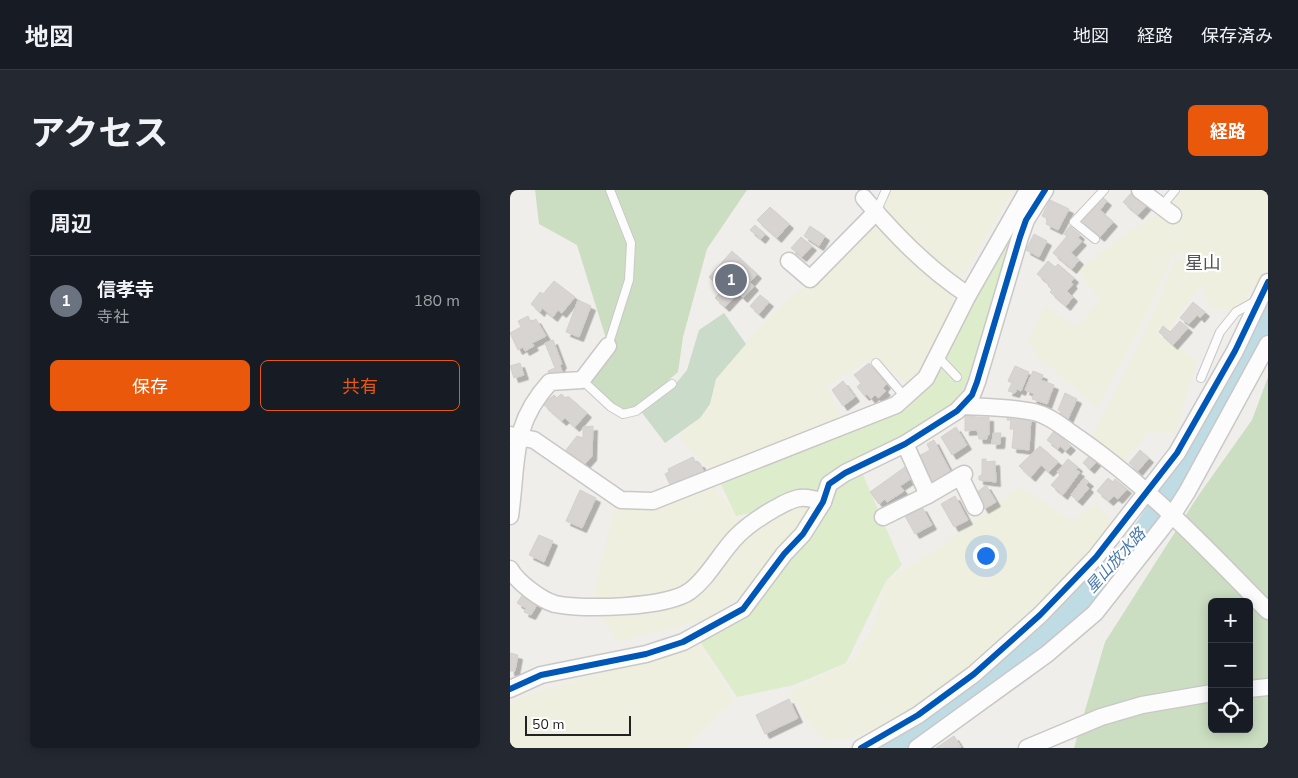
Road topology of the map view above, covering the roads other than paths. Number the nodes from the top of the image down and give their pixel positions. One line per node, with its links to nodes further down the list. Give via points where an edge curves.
1 (610, 190): 17 (lane, via 631,243 629,280)
2 (886, 190): 10 (lane)
3 (1028, 190): 14 (street)
4 (1045, 190): 25 (street, via 1026,220 977,382 972,395)
5 (1104, 190): 11 (lane, via 1074,222)
6 (1140, 190): 9 (street)
7 (1175, 190): 9 (lane)
8 (864, 198): 10 (street)
9 (1167, 210)
10 (876, 212): 12 (street, via 810,279); 14 (street, via 940,277)
11 (1095, 239)
12 (789, 261)
13 (1268, 282): 15 (street)
14 (968, 295): 18 (street)
15 (1260, 299): 21 (lane, via 1236,312 1220,332); 28 (street, via 1178,453)
16 (1268, 344): 32 (street)
17 (608, 346): 22 (street)
18 (938, 357): 20 (lane); 24 (street, via 926,378)
19 (876, 363): 24 (lane)
20 (957, 377)
21 (1201, 378)
22 (582, 380): 23 (lane, via 623,414 636,410); 26 (street, via 550,382 529,404)
23 (672, 384)
24 (906, 398): 26 (street, via 896,406 653,501 621,500 534,440)
25 (962, 406): 27 (street); 28 (street, via 1034,412 1051,419)
26 (513, 435): 33 (street)
27 (905, 444): 29 (street); 30 (street, via 829,484)
28 (1146, 490): 32 (street); 41 (street, via 1096,557 1040,616 974,674 918,715)
29 (928, 496): 31 (street, via 962,475); 34 (street)
30 (823, 502): 35 (street, via 807,496 792,499 754,520 689,592 658,602 613,608 554,604 515,578); 38 (street, via 803,534 743,609 718,624 683,642 646,654 541,675)
31 (975, 507)
32 (1173, 514): 36 (street); 42 (street, via 1095,613 1039,660)
33 (510, 516)
34 (883, 516)
35 (510, 570)
36 (1268, 611)
37 (1268, 688): 39 (street)
38 (510, 689)
39 (1253, 689)
40 (1208, 694): 43 (street, via 1142,705 1101,717)
41 (861, 748)
42 (917, 748)
43 (1027, 748)

